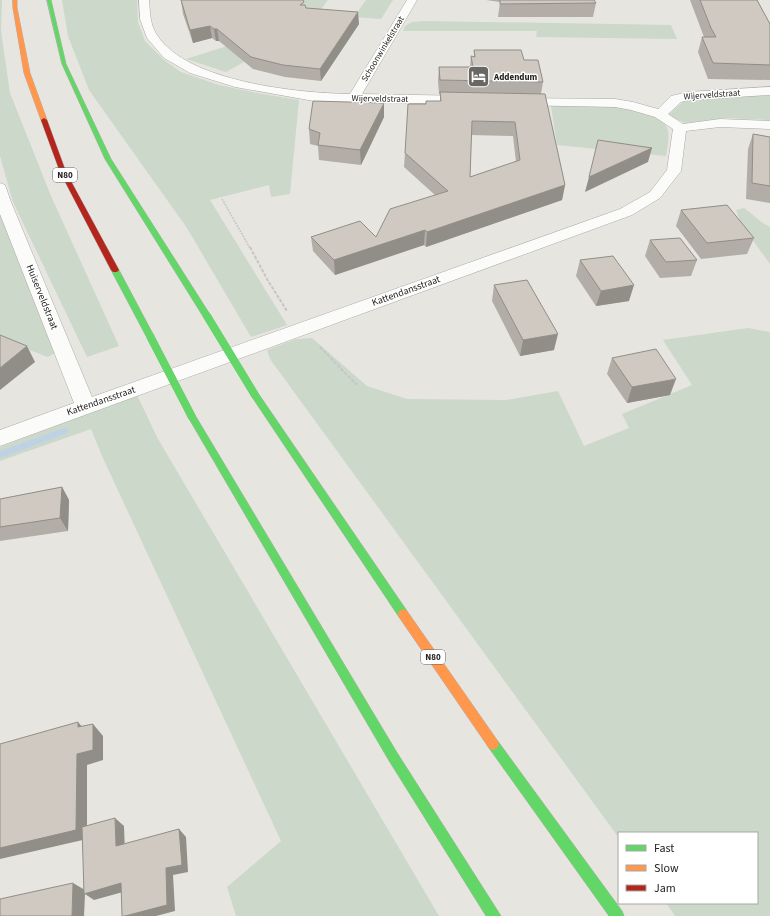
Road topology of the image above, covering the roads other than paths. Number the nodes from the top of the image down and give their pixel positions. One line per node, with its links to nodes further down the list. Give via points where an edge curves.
1 (15, 0): 15 (highway, N80, bridge, via 27,73 63,172 192,417 392,755)
2 (49, 0): 16 (highway, N80, bridge, via 64,64 108,159 255,394 466,706)
3 (144, 0): 6 (street, Wijerveldstraat, via 145,19 151,36 168,55 194,70 235,83 282,92)
4 (412, 0): 6 (street, Schoonwinkelstraat)
5 (770, 92): 9 (street, Wijerveldstraat, via 688,96 676,99)
6 (353, 99): 7 (street, Wijerveldstraat)
7 (482, 101)
8 (506, 101): 9 (street, via 615,103)
9 (660, 114): 11 (street)
10 (770, 125): 11 (street, via 720,123)
11 (680, 128): 13 (street, Kattendansstraat, via 674,172 655,195 626,212)
12 (0, 188): 13 (street, Huiserveldstraat, via 3,202)
13 (86, 406): 14 (street, Kattendansstraat)
14 (0, 438)
15 (494, 916)
16 (617, 916)

